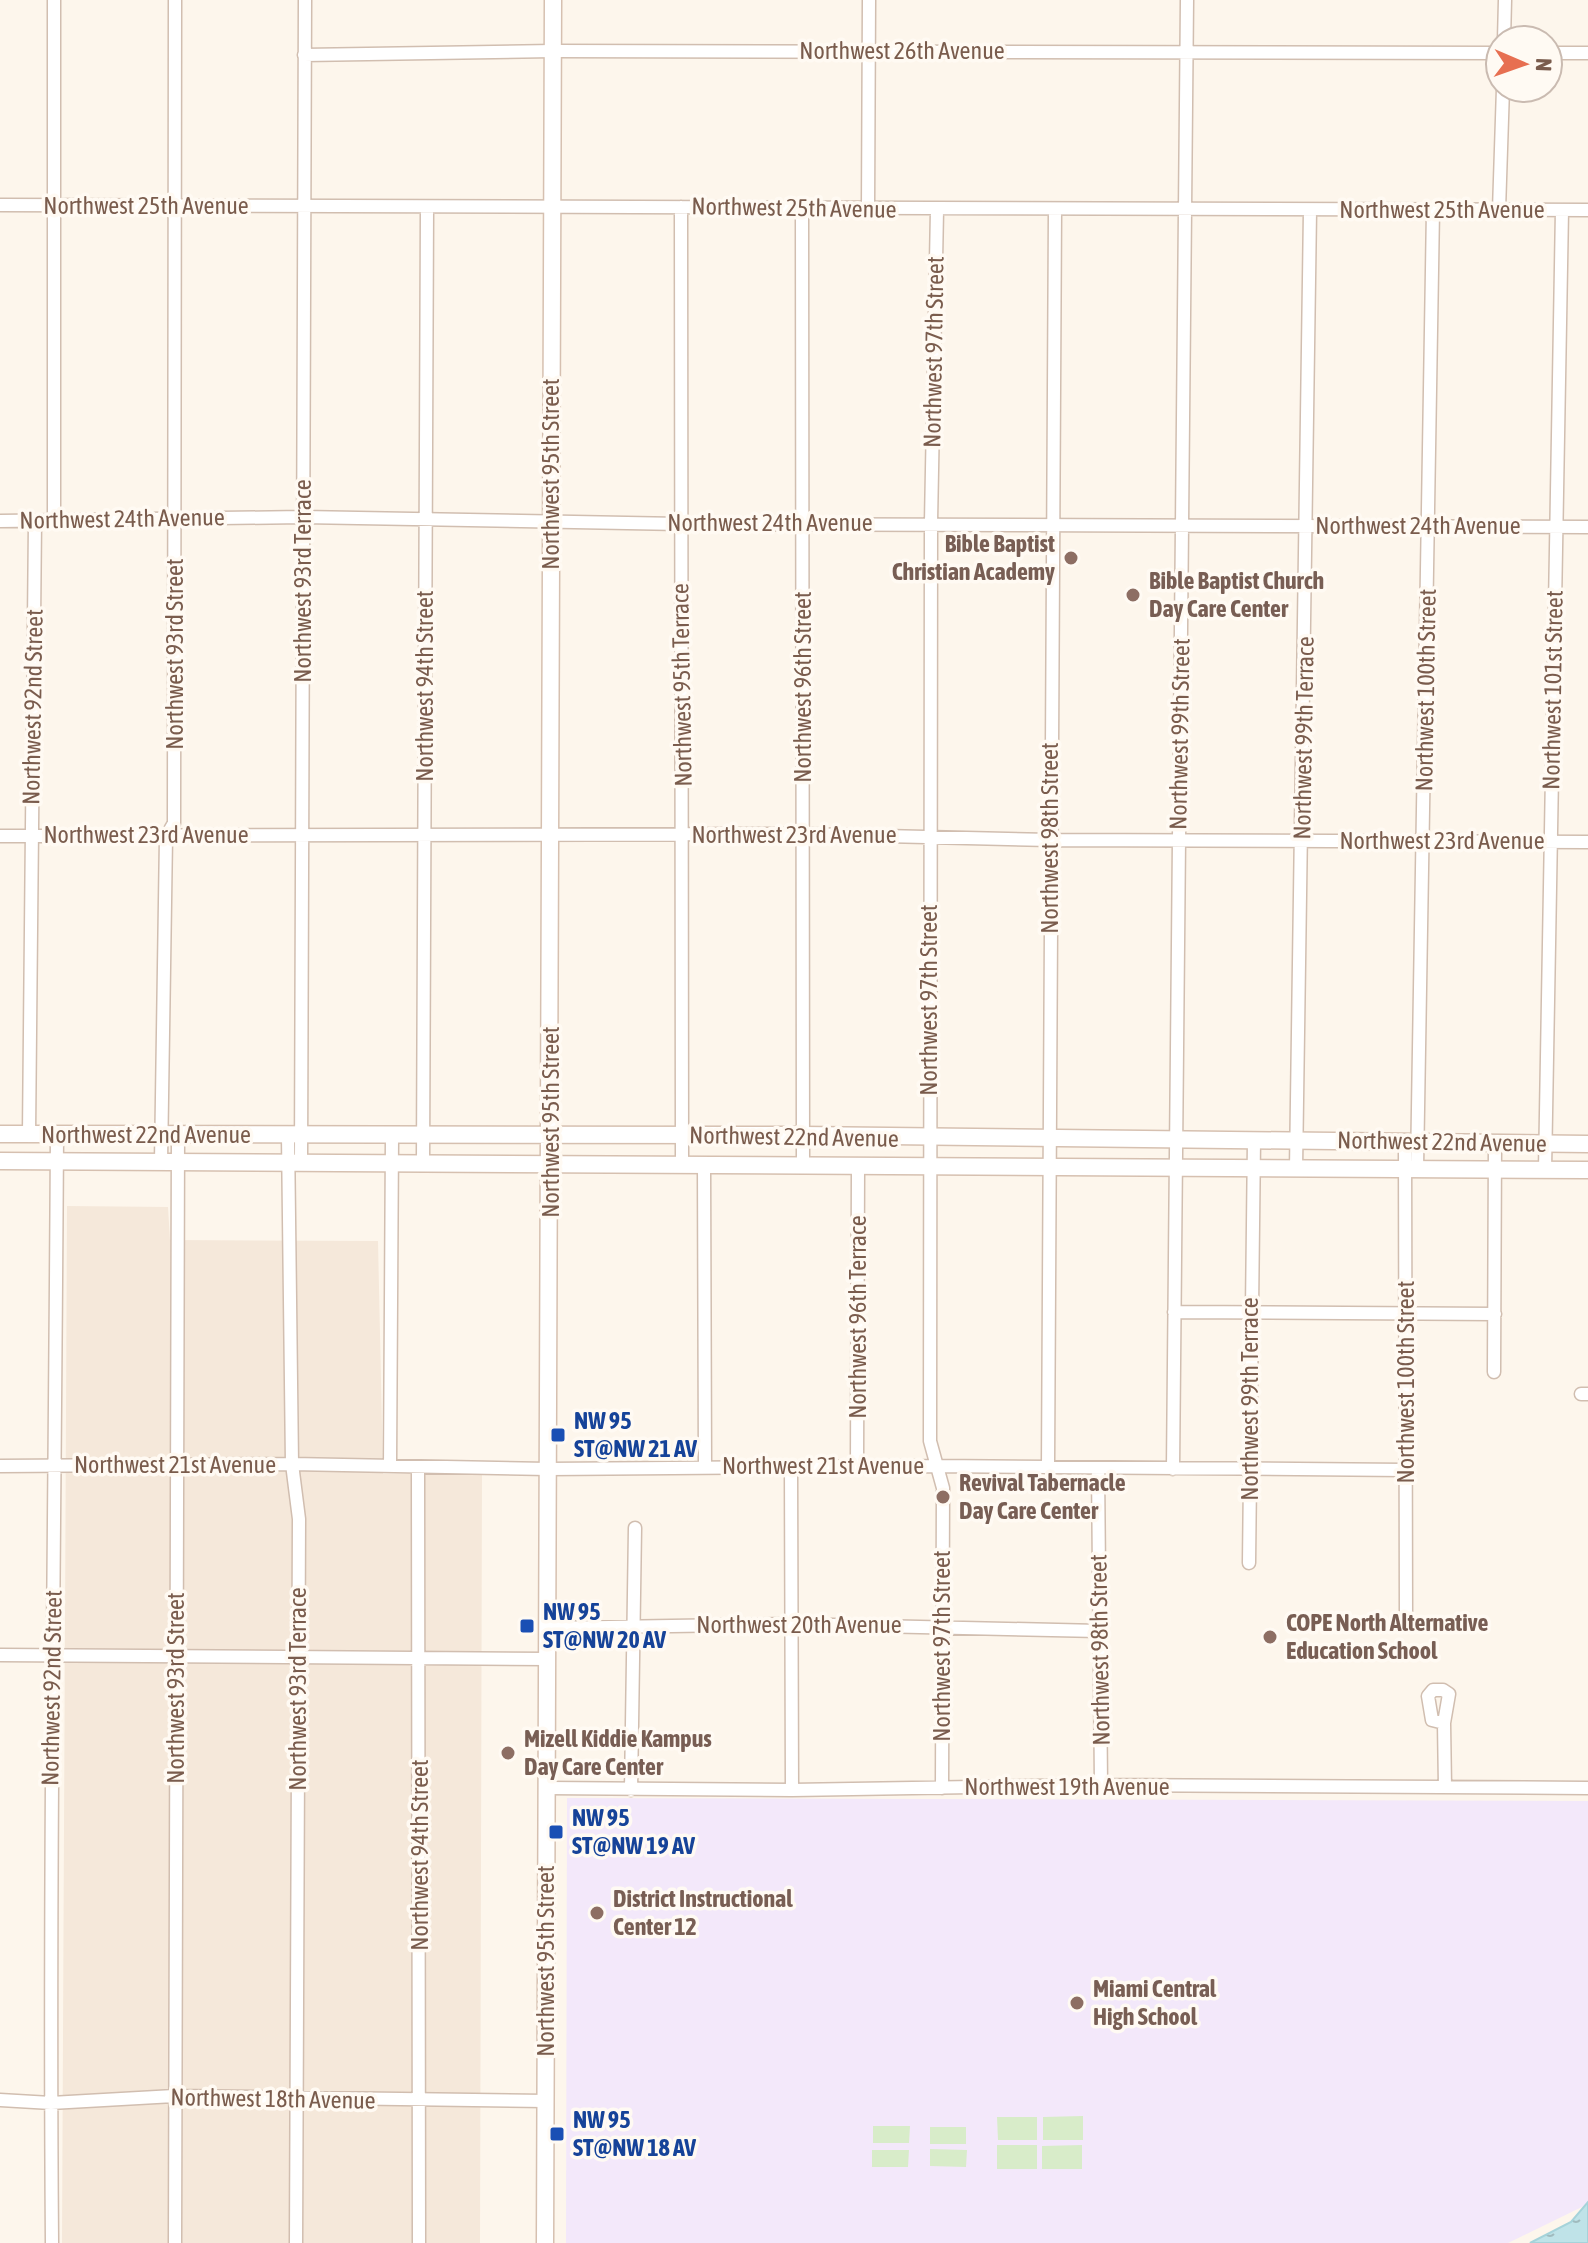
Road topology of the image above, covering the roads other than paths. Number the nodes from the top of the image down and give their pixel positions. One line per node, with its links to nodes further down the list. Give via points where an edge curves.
1 (54, 0): 18 (street)
2 (175, 0): 20 (street, Northwest 93rd Street)
3 (305, 0): 15 (street, Northwest 93rd Terrace)
4 (553, 0): 10 (main road, Northwest 95th Street)
5 (869, 0): 9 (street)
6 (1187, 0): 11 (street, Northwest 99th Street)
7 (1505, 0): 8 (street)
8 (1504, 24)
9 (869, 50): 10 (street, Northwest 26th Avenue); 11 (street, Northwest 26th Avenue); 25 (street)
10 (553, 51): 15 (street, Northwest 26th Avenue); 19 (main road, Northwest 95th Street)
11 (1187, 53): 12 (street, Northwest 26th Avenue); 28 (street, Northwest 99th Street)
12 (1484, 53)
13 (1564, 53): 14 (street)
14 (1588, 53)
15 (304, 55): 22 (street, Northwest 93rd Terrace)
16 (1502, 104): 30 (street)
17 (0, 205): 18 (street, Northwest 25th Avenue)
18 (52, 206): 20 (street, Northwest 25th Avenue); 37 (street)
19 (552, 206): 21 (street, Northwest 25th Avenue); 24 (street, Northwest 25th Avenue); 41 (main road, Northwest 95th Street)
20 (175, 207): 22 (street, Northwest 25th Avenue); 35 (street, Northwest 93rd Street)
21 (681, 207): 23 (street, Northwest 25th Avenue); 44 (street, Northwest 95th Terrace)
22 (303, 208): 24 (street, Northwest 25th Avenue); 34 (street, Northwest 93rd Terrace)
23 (802, 208): 25 (street, Northwest 25th Avenue); 42 (street, Northwest 96th Street)
24 (427, 209): 36 (street, Northwest 94th Street)
25 (868, 209): 26 (street, Northwest 25th Avenue)
26 (937, 210): 27 (street, Northwest 25th Avenue); 40 (street, Northwest 97th Street)
27 (1055, 210): 28 (street, Northwest 25th Avenue); 43 (street, Northwest 98th Street)
28 (1185, 210): 33 (street, Northwest 25th Avenue); 45 (street, Northwest 99th Street)
29 (1433, 210): 30 (street, Northwest 25th Avenue); 33 (street, Northwest 25th Avenue); 47 (street, Northwest 100th Street)
30 (1499, 210): 31 (street, Northwest 25th Avenue)
31 (1562, 210): 32 (street, Northwest 25th Avenue); 48 (street, Northwest 101st Street)
32 (1588, 210)
33 (1310, 211): 46 (street, Northwest 99th Terrace)
34 (303, 517): 35 (street, Northwest 24th Avenue); 36 (street, Northwest 24th Avenue); 52 (street, Northwest 93rd Terrace)
35 (176, 518): 37 (street, Northwest 24th Avenue); 57 (street, Northwest 93rd Street, via 174,823)
36 (425, 519): 41 (street, Northwest 24th Avenue); 55 (street, Northwest 94th Street)
37 (54, 520): 39 (street, Northwest 24th Avenue)
38 (0, 521): 39 (street, Northwest 24th Avenue)
39 (35, 521): 51 (street, Northwest 92nd Street)
40 (931, 522): 42 (street, Northwest 24th Avenue); 43 (street, Northwest 24th Avenue); 53 (street, Northwest 97th Street)
41 (551, 523): 44 (street, Northwest 24th Avenue); 58 (main road, Northwest 95th Street)
42 (805, 523): 44 (street, Northwest 24th Avenue); 50 (street, Northwest 96th Street)
43 (1052, 523): 45 (street, Northwest 24th Avenue); 60 (street, Northwest 98th Street)
44 (680, 524): 56 (street, Northwest 95th Terrace)
45 (1182, 524): 46 (street, Northwest 24th Avenue); 59 (street, Northwest 99th Street)
46 (1308, 525): 47 (street, Northwest 24th Avenue); 61 (street, Northwest 99th Terrace)
47 (1428, 526): 48 (street, Northwest 24th Avenue); 62 (street, Northwest 100th Street)
48 (1556, 526): 49 (street, Northwest 24th Avenue); 63 (street, Northwest 101st Street)
49 (1588, 527)
50 (802, 834): 53 (street, Northwest 23rd Avenue); 56 (street, Northwest 23rd Avenue); 70 (street, Northwest 96th Street)
51 (32, 835): 54 (street, Northwest 23rd Avenue); 57 (street, Northwest 23rd Avenue); 66 (street, Northwest 92nd Street)
52 (304, 835): 55 (street, Northwest 23rd Avenue); 57 (street, Northwest 23rd Avenue); 71 (street, Northwest 93rd Terrace)
53 (929, 835): 60 (street, Northwest 23rd Avenue); 75 (street, Northwest 97th Street)
54 (0, 836)
55 (425, 836): 58 (street, Northwest 23rd Avenue); 74 (street, Northwest 94th Street)
56 (684, 836): 58 (street, Northwest 23rd Avenue); 69 (street, Northwest 95th Terrace)
57 (166, 837): 68 (street, Northwest 93rd Street)
58 (550, 837): 72 (main road, Northwest 95th Street)
59 (1179, 838): 60 (street, Northwest 23rd Avenue); 61 (street, Northwest 23rd Avenue); 77 (street, Northwest 99th Street)
60 (1050, 840): 76 (street, Northwest 98th Street)
61 (1302, 840): 62 (street, Northwest 23rd Avenue); 79 (street, Northwest 99th Terrace)
62 (1423, 840): 63 (street, Northwest 23rd Avenue); 80 (street, Northwest 100th Street)
63 (1551, 842): 64 (street, Northwest 23rd Avenue); 82 (street, Northwest 101st Street)
64 (1588, 842)
65 (0, 1134): 66 (main road, Northwest 22nd Avenue)
66 (29, 1134): 67 (main road, Northwest 22nd Avenue)
67 (57, 1134): 68 (main road, Northwest 22nd Avenue); 85 (street, Northwest 92nd Street)
68 (170, 1134): 71 (main road, Northwest 22nd Avenue); 86 (street, Northwest 93rd Street)
69 (680, 1135): 70 (main road, Northwest 22nd Avenue); 72 (main road, Northwest 22nd Avenue); 91 (street, Northwest 95th Terrace)
70 (803, 1135): 75 (main road, Northwest 22nd Avenue); 93 (street, Northwest 96th Street)
71 (295, 1136): 73 (main road, Northwest 22nd Avenue); 87 (street, Northwest 93rd Terrace)
72 (551, 1136): 74 (main road, Northwest 22nd Avenue); 90 (main road, Northwest 95th Street)
73 (392, 1137): 74 (main road, Northwest 22nd Avenue); 88 (street)
74 (423, 1137): 89 (street, Northwest 94th Street)
75 (929, 1138): 76 (main road, Northwest 22nd Avenue); 94 (street, Northwest 97th Street)
76 (1050, 1138): 77 (main road, Northwest 22nd Avenue); 96 (street, Northwest 98th Street)
77 (1176, 1139): 78 (main road, Northwest 22nd Avenue); 97 (street, Northwest 99th Street)
78 (1254, 1140): 79 (main road, Northwest 22nd Avenue); 98 (street, Northwest 99th Terrace)
79 (1297, 1140): 80 (main road, Northwest 22nd Avenue); 99 (street, Northwest 99th Terrace)
80 (1412, 1142): 81 (main road, Northwest 22nd Avenue); 100 (street, Northwest 100th Street)
81 (1495, 1143): 82 (main road, Northwest 22nd Avenue); 101 (street)
82 (1545, 1143): 83 (main road, Northwest 22nd Avenue); 102 (street, Northwest 101st Street)
83 (1588, 1144)
84 (0, 1161): 85 (main road, Northwest 22nd Avenue)
85 (56, 1162): 86 (main road, Northwest 22nd Avenue); 110 (street, Northwest 92nd Street)
86 (170, 1162): 87 (main road, Northwest 22nd Avenue); 111 (street, Northwest 93rd Street)
87 (295, 1163): 88 (main road, Northwest 22nd Avenue); 109 (street, Northwest 93rd Terrace)
88 (392, 1163): 89 (main road, Northwest 22nd Avenue); 113 (street)
89 (423, 1163): 90 (main road, Northwest 22nd Avenue)
90 (551, 1163): 91 (main road, Northwest 22nd Avenue); 121 (main road, Northwest 95th Street)
91 (682, 1164): 92 (main road, Northwest 22nd Avenue)
92 (704, 1164): 93 (main road, Northwest 22nd Avenue); 114 (street)
93 (803, 1167): 95 (main road, Northwest 22nd Avenue)
94 (929, 1167): 95 (main road, Northwest 22nd Avenue); 96 (main road, Northwest 22nd Avenue); 117 (street, Northwest 97th Street, via 930,1441)
95 (858, 1168): 116 (street, Northwest 96th Terrace)
96 (1050, 1168): 97 (main road, Northwest 22nd Avenue); 119 (street, Northwest 98th Street)
97 (1176, 1169): 98 (main road, Northwest 22nd Avenue); 104 (street, Northwest 99th Street)
98 (1253, 1169): 99 (main road, Northwest 22nd Avenue); 105 (street, Northwest 99th Terrace)
99 (1296, 1169): 100 (main road, Northwest 22nd Avenue)
100 (1411, 1169): 101 (main road, Northwest 22nd Avenue); 106 (street, Northwest 100th Street)
101 (1495, 1169): 102 (main road, Northwest 22nd Avenue); 107 (street)
102 (1545, 1170): 103 (main road, Northwest 22nd Avenue)
103 (1588, 1170)
104 (1174, 1312): 105 (street); 122 (street, Northwest 99th Street)
105 (1250, 1313): 106 (street); 123 (street, Northwest 99th Terrace)
106 (1406, 1314): 107 (street); 124 (street, Northwest 100th Street)
107 (1495, 1314): 108 (street)
108 (1494, 1372)
109 (292, 1464): 111 (street, Northwest 21st Avenue); 113 (street, Northwest 21st Avenue); 136 (street, Northwest 93rd Terrace, via 299,1519)
110 (56, 1465): 111 (street, Northwest 21st Avenue); 112 (street, Northwest 21st Avenue); 134 (street, Northwest 92nd Street)
111 (177, 1465): 135 (street, Northwest 93rd Street)
112 (0, 1466)
113 (390, 1466): 118 (street, Northwest 21st Avenue)
114 (705, 1466): 115 (street, Northwest 21st Avenue); 121 (street, Northwest 21st Avenue)
115 (791, 1466): 116 (street, Northwest 21st Avenue); 128 (street)
116 (857, 1466): 117 (street, Northwest 21st Avenue)
117 (937, 1466): 119 (street, Northwest 21st Avenue); 129 (street, Northwest 97th Street, via 943,1488)
118 (418, 1467): 121 (street, Northwest 21st Avenue); 137 (street, Northwest 94th Street)
119 (1048, 1467): 120 (street, Northwest 21st Avenue)
120 (1098, 1468): 122 (street, Northwest 21st Avenue); 132 (street, Northwest 98th Street)
121 (548, 1469): 131 (main road, Northwest 95th Street)
122 (1173, 1469): 123 (street, Northwest 21st Avenue)
123 (1249, 1469): 124 (street, Northwest 21st Avenue); 126 (street, Northwest 99th Terrace)
124 (1406, 1470): 127 (street, Northwest 100th Street)
125 (635, 1528): 130 (street)
126 (1249, 1563)
127 (1406, 1622)
128 (789, 1624): 129 (street, Northwest 20th Avenue); 130 (street, Northwest 20th Avenue); 146 (street)
129 (941, 1625): 132 (street, Northwest 20th Avenue); 143 (street, Northwest 97th Street)
130 (634, 1627): 131 (street, Northwest 20th Avenue); 145 (street)
131 (548, 1628): 138 (main road, Northwest 95th Street)
132 (1099, 1631): 140 (street, Northwest 98th Street)
133 (0, 1655): 134 (street)
134 (50, 1655): 135 (street); 152 (street, Northwest 92nd Street)
135 (176, 1656): 136 (street); 147 (street, Northwest 93rd Street)
136 (298, 1657): 137 (street); 149 (street, Northwest 93rd Terrace)
137 (420, 1658): 138 (street); 150 (street, Northwest 94th Street)
138 (548, 1659): 142 (main road, Northwest 95th Street)
139 (1444, 1723): 141 (street)
140 (1101, 1785): 141 (street, Northwest 19th Avenue); 143 (street, Northwest 19th Avenue)
141 (1445, 1787): 144 (street, Northwest 19th Avenue)
142 (547, 1788): 145 (street, Northwest 19th Avenue); 151 (main road, Northwest 95th Street)
143 (942, 1788): 146 (street, Northwest 19th Avenue)
144 (1588, 1788)
145 (631, 1790): 146 (street, Northwest 19th Avenue)
146 (792, 1790)
147 (174, 2096): 149 (street, Northwest 18th Avenue); 152 (street, Northwest 18th Avenue); 154 (street, Northwest 93rd Street)
148 (0, 2100): 152 (street, Northwest 18th Avenue)
149 (296, 2100): 150 (street, Northwest 18th Avenue); 155 (street, Northwest 93rd Terrace)
150 (420, 2101): 151 (street, Northwest 18th Avenue); 156 (street, Northwest 94th Street)
151 (546, 2101): 157 (main road, Northwest 95th Street)
152 (51, 2103): 153 (street, Northwest 92nd Street)
153 (52, 2243)
154 (175, 2243)
155 (296, 2243)
156 (419, 2243)
157 (545, 2243)

